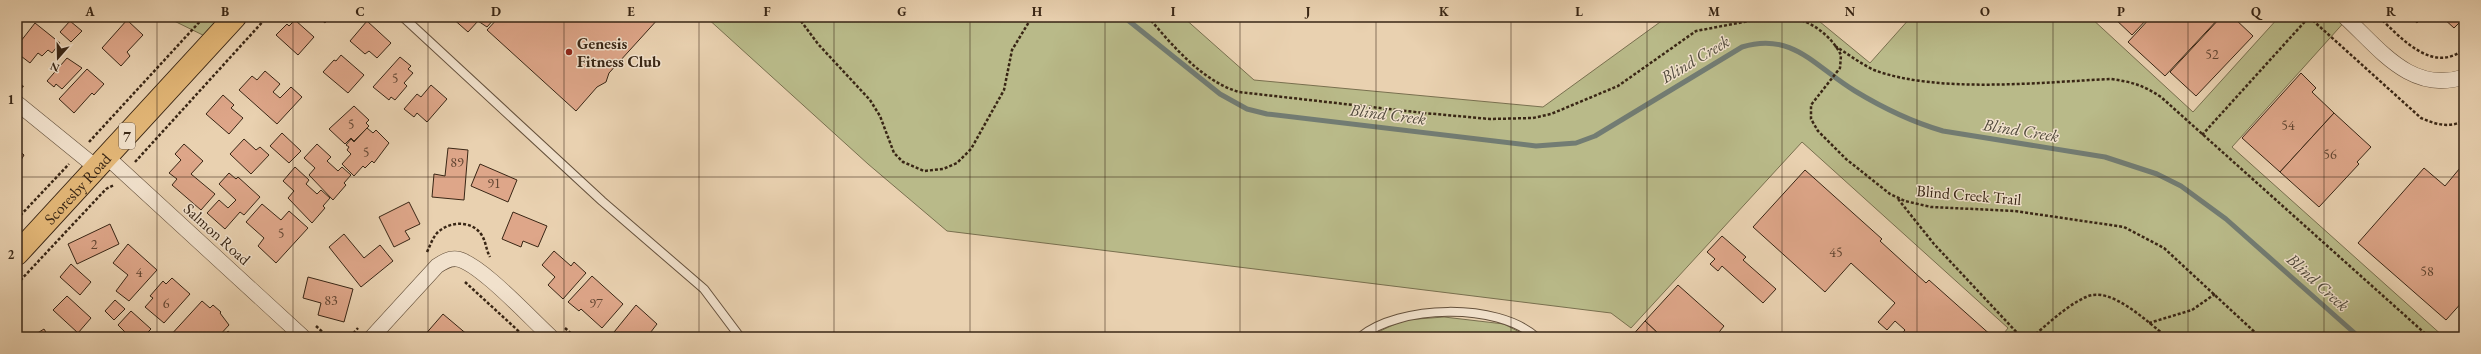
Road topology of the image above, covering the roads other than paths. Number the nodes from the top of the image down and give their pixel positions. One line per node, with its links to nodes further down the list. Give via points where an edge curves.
1 (235, 17): 6 (main road, Scoresby Road / 7)
2 (403, 17): 11 (lane, via 602,201 704,289)
3 (2345, 17): 4 (street, via 2393,61 2414,76 2442,82)
4 (2464, 77)
5 (17, 103): 6 (street, Salmon Road)
6 (102, 163): 7 (main road, Scoresby Road / 7); 8 (street, Salmon Road)
7 (17, 254)
8 (303, 337)
9 (372, 337): 10 (street, via 437,266 456,259 478,270)
10 (551, 337)
11 (740, 337)
12 (1360, 337): 13 (lane, via 1378,324 1394,318 1454,312 1499,318 1523,328)
13 (1536, 337)

